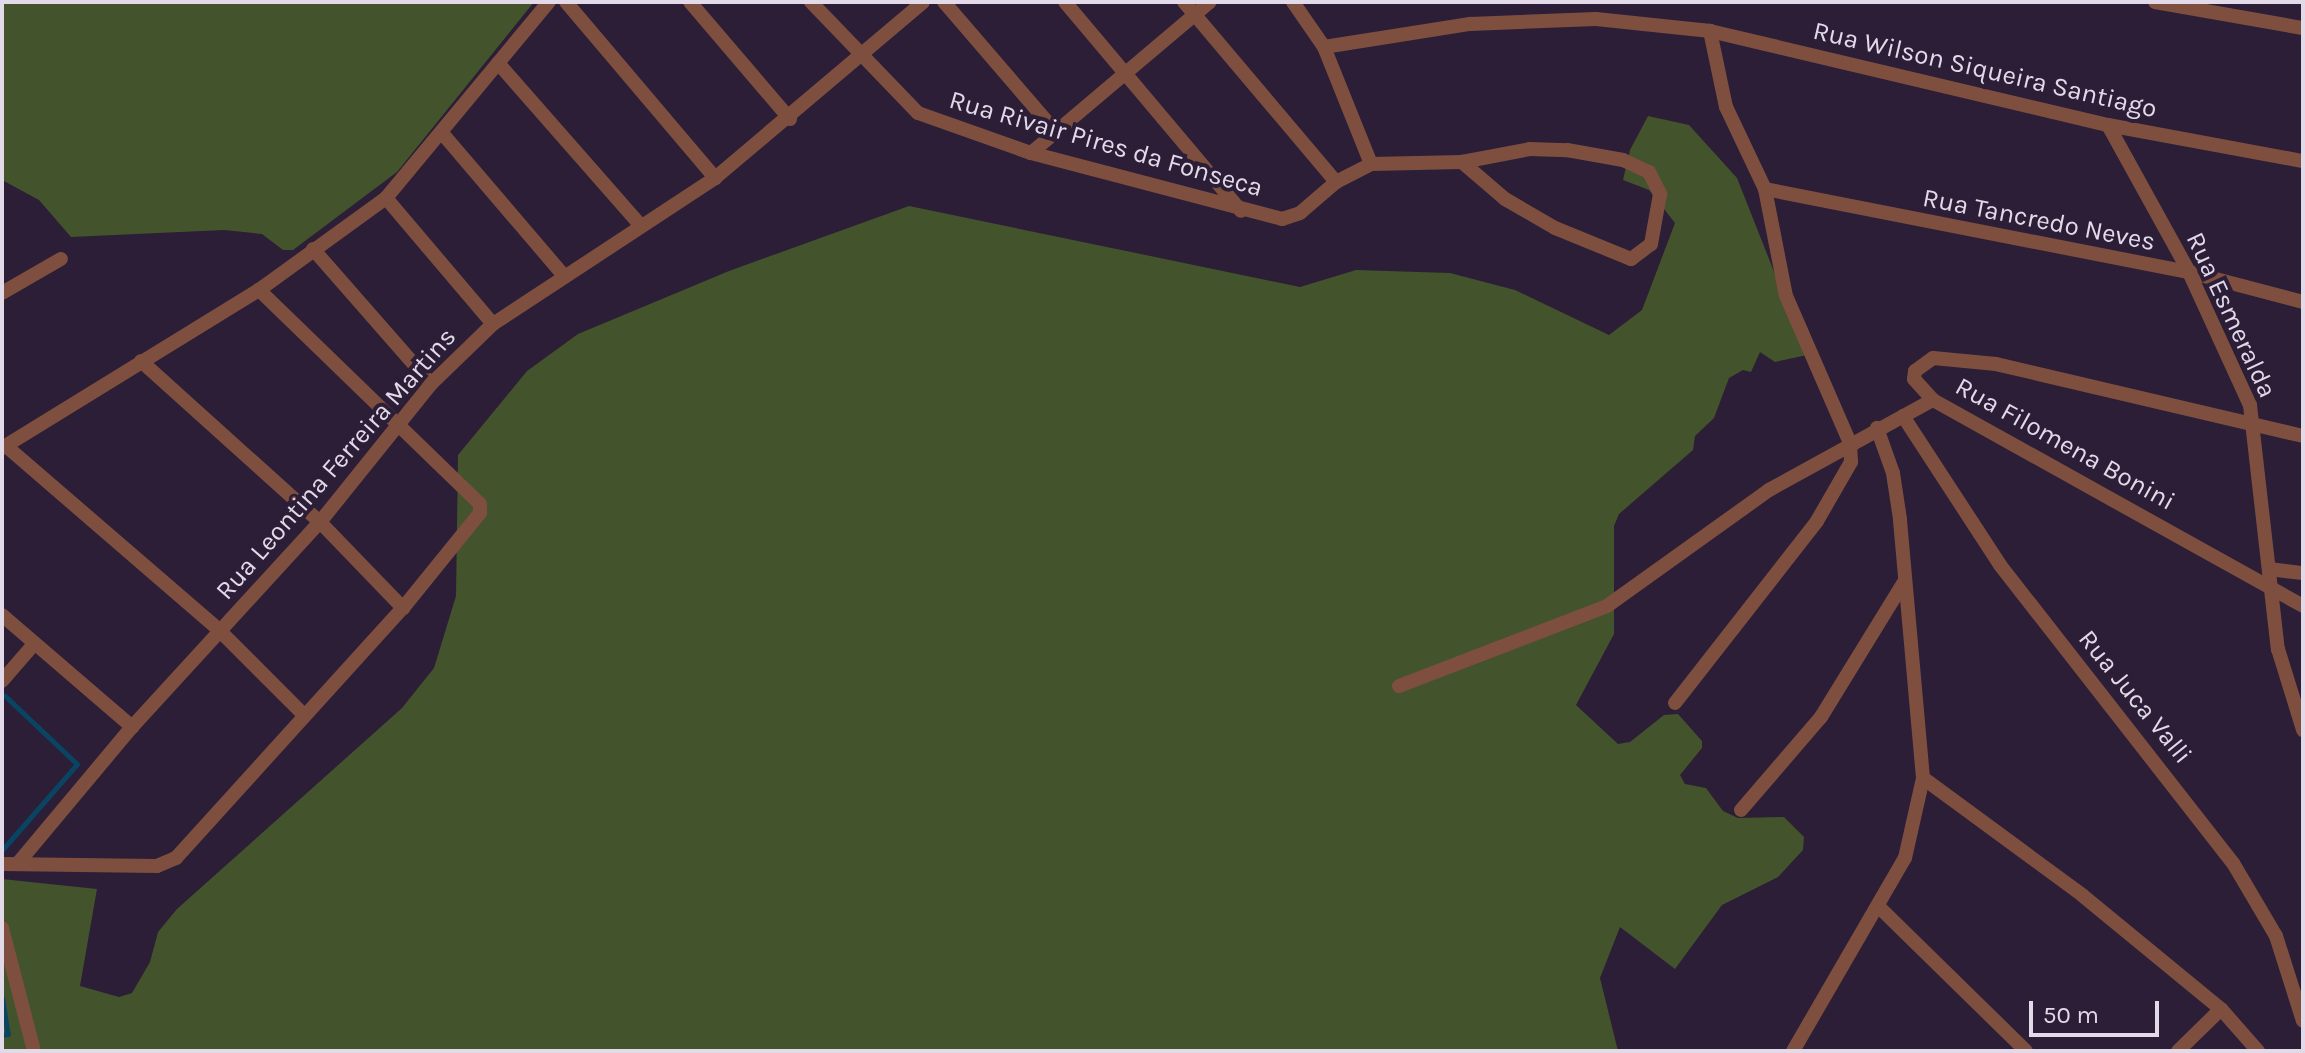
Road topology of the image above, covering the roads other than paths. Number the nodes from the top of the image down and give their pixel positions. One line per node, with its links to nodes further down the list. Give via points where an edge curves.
1 (549, 2): 17 (street)
2 (566, 2): 27 (street)
3 (690, 2): 19 (street)
4 (811, 2): 16 (street, Rua Rivair Pires da Fonseca)
5 (923, 2): 16 (street, Rua Leontina Ferreira Martins)
6 (944, 2): 21 (street)
7 (1065, 2): 18 (street)
8 (1184, 2): 12 (street)
9 (1210, 2): 12 (street)
10 (1293, 2): 15 (street)
11 (2155, 2): 13 (street)
12 (1195, 15): 18 (street); 28 (street)
13 (2303, 28)
14 (1710, 31): 15 (street, Rua Wilson Siqueira Santiago, via 1596,19 1470,24); 20 (street, Rua Wilson Siqueira Santiago); 29 (street, via 1726,107)
15 (1324, 47): 26 (street)
16 (861, 58): 19 (street, Rua Leontina Ferreira Martins); 23 (street, Rua Rivair Pires da Fonseca, via 918,113)
17 (498, 63): 22 (street); 32 (street)
18 (1126, 71): 21 (street); 31 (street)
19 (790, 119): 27 (street, Rua Leontina Ferreira Martins)
20 (2108, 125): 24 (street, Rua Wilson Siqueira Santiago); 35 (street, Rua Esmeralda)
21 (1056, 132): 23 (street)
22 (442, 133): 30 (street); 36 (street)
23 (1031, 153): 31 (street, Rua Rivair Pires da Fonseca)
24 (2303, 161)
25 (1462, 162): 25 (street, via 1505,199 1555,228 1631,259 1651,244 1660,194 1649,172 1638,165 1567,150 1530,149); 26 (street)
26 (1371, 164): 28 (street, Rua Rivair Pires da Fonseca)
27 (715, 178): 32 (street, Rua Leontina Ferreira Martins)
28 (1336, 182): 31 (street, Rua Rivair Pires da Fonseca, via 1292,217)
29 (1765, 189): 35 (street, Rua Tancredo Neves); 49 (street, via 1786,296)
30 (386, 198): 33 (street); 40 (street)
31 (1241, 212)
32 (641, 226): 36 (street, Rua Leontina Ferreira Martins)
33 (313, 249): 37 (street); 42 (street)
34 (61, 259): 38 (street)
35 (2189, 272): 39 (street, Rua Tancredo Neves); 45 (street, Rua Esmeralda)
36 (565, 277): 40 (street, Rua Leontina Ferreira Martins)
37 (259, 290): 41 (street); 46 (street)
38 (2, 293)
39 (2303, 302)
40 (493, 324): 42 (street, Rua Leontina Ferreira Martins)
41 (141, 361): 50 (street); 51 (street)
42 (431, 384): 46 (street, Rua Leontina Ferreira Martins)
43 (1933, 400): 44 (street); 45 (street, Rua Filomena Bonini, via 1914,379 1915,371 1933,358 1954,358); 55 (street, Rua Filomena Bonini)
44 (1903, 416): 47 (street); 74 (street, Rua Juca Valli, via 2000,565 2233,863 2276,936)
45 (2254, 424): 48 (street, Rua Filomena Bonini); 52 (street, Rua Esmeralda)
46 (396, 427): 51 (street, Rua Leontina Ferreira Martins); 57 (street, via 480,509)
47 (1877, 428): 49 (street); 54 (street, via 1893,473)
48 (2303, 436)
49 (1850, 443): 62 (street, via 1769,490 1607,606); 63 (street, via 1851,462 1817,521)
50 (4, 447): 59 (street)
51 (320, 522): 57 (street); 59 (street, Rua Leontina Ferreira Martins)
52 (2269, 569): 53 (street); 55 (street, Rua Esmeralda)
53 (2303, 573)
54 (1904, 582): 67 (street); 68 (street, via 1821,717)
55 (2271, 586): 56 (street, Rua Filomena Bonini); 66 (street, Rua Esmeralda, via 2278,649)
56 (2303, 606)
57 (403, 608): 64 (street)
58 (2, 615): 60 (street)
59 (220, 631): 64 (street); 65 (street, Rua Leontina Ferreira Martins)
60 (34, 644): 61 (street); 65 (street)
61 (2, 681)
62 (1399, 686)
63 (1675, 703)
64 (305, 716): 69 (street, via 167,863)
65 (132, 727): 69 (street, Rua Leontina Ferreira Martins)
66 (2303, 730)
67 (1923, 778): 71 (street, via 1905,858); 73 (street, via 2014,842)
68 (1741, 810)
69 (19, 862): 70 (street)
70 (2, 864)
71 (1880, 908): 76 (street); 77 (street)
72 (2, 928): 75 (street)
73 (2221, 1009): 78 (street); 79 (street)
74 (2303, 1021)
75 (34, 1051)
76 (1793, 1051)
77 (2026, 1051)
78 (2178, 1051)
79 (2258, 1051)

